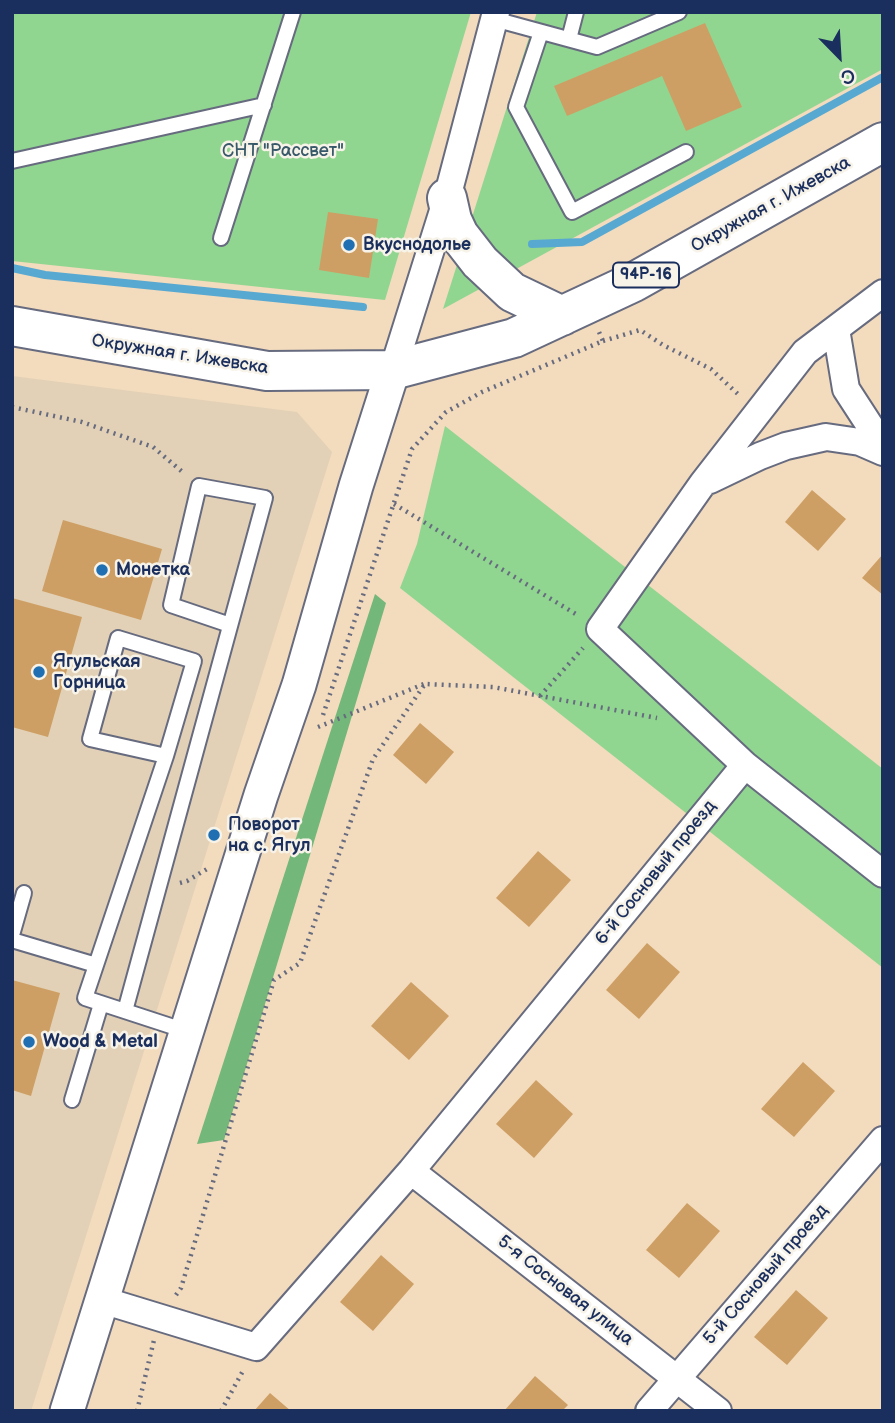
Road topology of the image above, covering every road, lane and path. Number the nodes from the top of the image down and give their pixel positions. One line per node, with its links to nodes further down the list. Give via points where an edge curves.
1 (293, 12): 7 (lane)
2 (576, 12): 6 (lane)
3 (679, 12): 6 (lane, via 597,47)
4 (495, 16): 5 (lane); 11 (street)
5 (541, 32): 6 (lane); 9 (lane, via 516,107 572,212)
6 (569, 39)
7 (264, 104): 10 (lane); 12 (lane)
8 (883, 142): 14 (main road, Окружная г. Ижевска / 94Р-16, via 634,282)
9 (686, 152)
10 (12, 161)
11 (447, 198): 14 (main road, via 459,235 512,292); 18 (street)
12 (222, 237)
13 (883, 293): 16 (street)
14 (575, 310): 17 (path); 18 (main road, Окружная г. Ижевска / 94Р-16, via 514,338)
15 (12, 326): 18 (main road, Окружная г. Ижевска / 94Р-16, via 267,371)
16 (835, 329): 20 (street, via 804,352); 21 (street, via 846,388)
17 (603, 341): 20 (path, via 640,330 711,369); 25 (path, via 446,412 412,449)
18 (393, 370): 42 (street, via 299,685)
19 (12, 407): 24 (path, via 82,422 153,447)
20 (758, 413): 23 (street)
21 (883, 446)
22 (883, 452): 23 (street, via 860,442 826,438 786,446)
23 (703, 484): 27 (street)
24 (199, 486): 26 (lane, via 171,605); 26 (lane, via 265,498)
25 (394, 504): 27 (path); 28 (path, via 318,727)
26 (230, 625): 35 (lane)
27 (600, 629): 29 (path); 30 (street)
28 (425, 684): 29 (path, via 493,687); 47 (path, via 373,759 300,963 274,980 181,1288)
29 (540, 696): 30 (path)
30 (705, 727): 32 (street)
31 (166, 756): 31 (lane, via 194,661 118,638 90,739); 39 (lane)
32 (745, 765): 34 (street); 45 (street, 6-й Сосновый проезд)
33 (211, 867): 35 (path, via 187,881)
34 (883, 874)
35 (159, 888): 41 (lane)
36 (24, 893): 37 (lane)
37 (12, 934)
38 (12, 940): 39 (lane)
39 (96, 965): 40 (lane, via 85,998)
40 (101, 1004): 41 (lane); 43 (lane)
41 (125, 1012): 42 (lane)
42 (186, 1031): 46 (street)
43 (72, 1100)
44 (883, 1140): 49 (street, 5-й Сосновый проезд)
45 (411, 1171): 48 (street, 6-й Сосновый проезд); 49 (street, 5-я Сосновая улица)
46 (102, 1300): 47 (street); 50 (street)
47 (160, 1318): 48 (street); 51 (path)
48 (256, 1347): 52 (path)
49 (677, 1378): 53 (street, 5-й Сосновый проезд); 54 (street, 5-я Сосновая улица)
50 (67, 1411)
51 (137, 1411)
52 (221, 1411)
53 (649, 1411)
54 (718, 1411)

